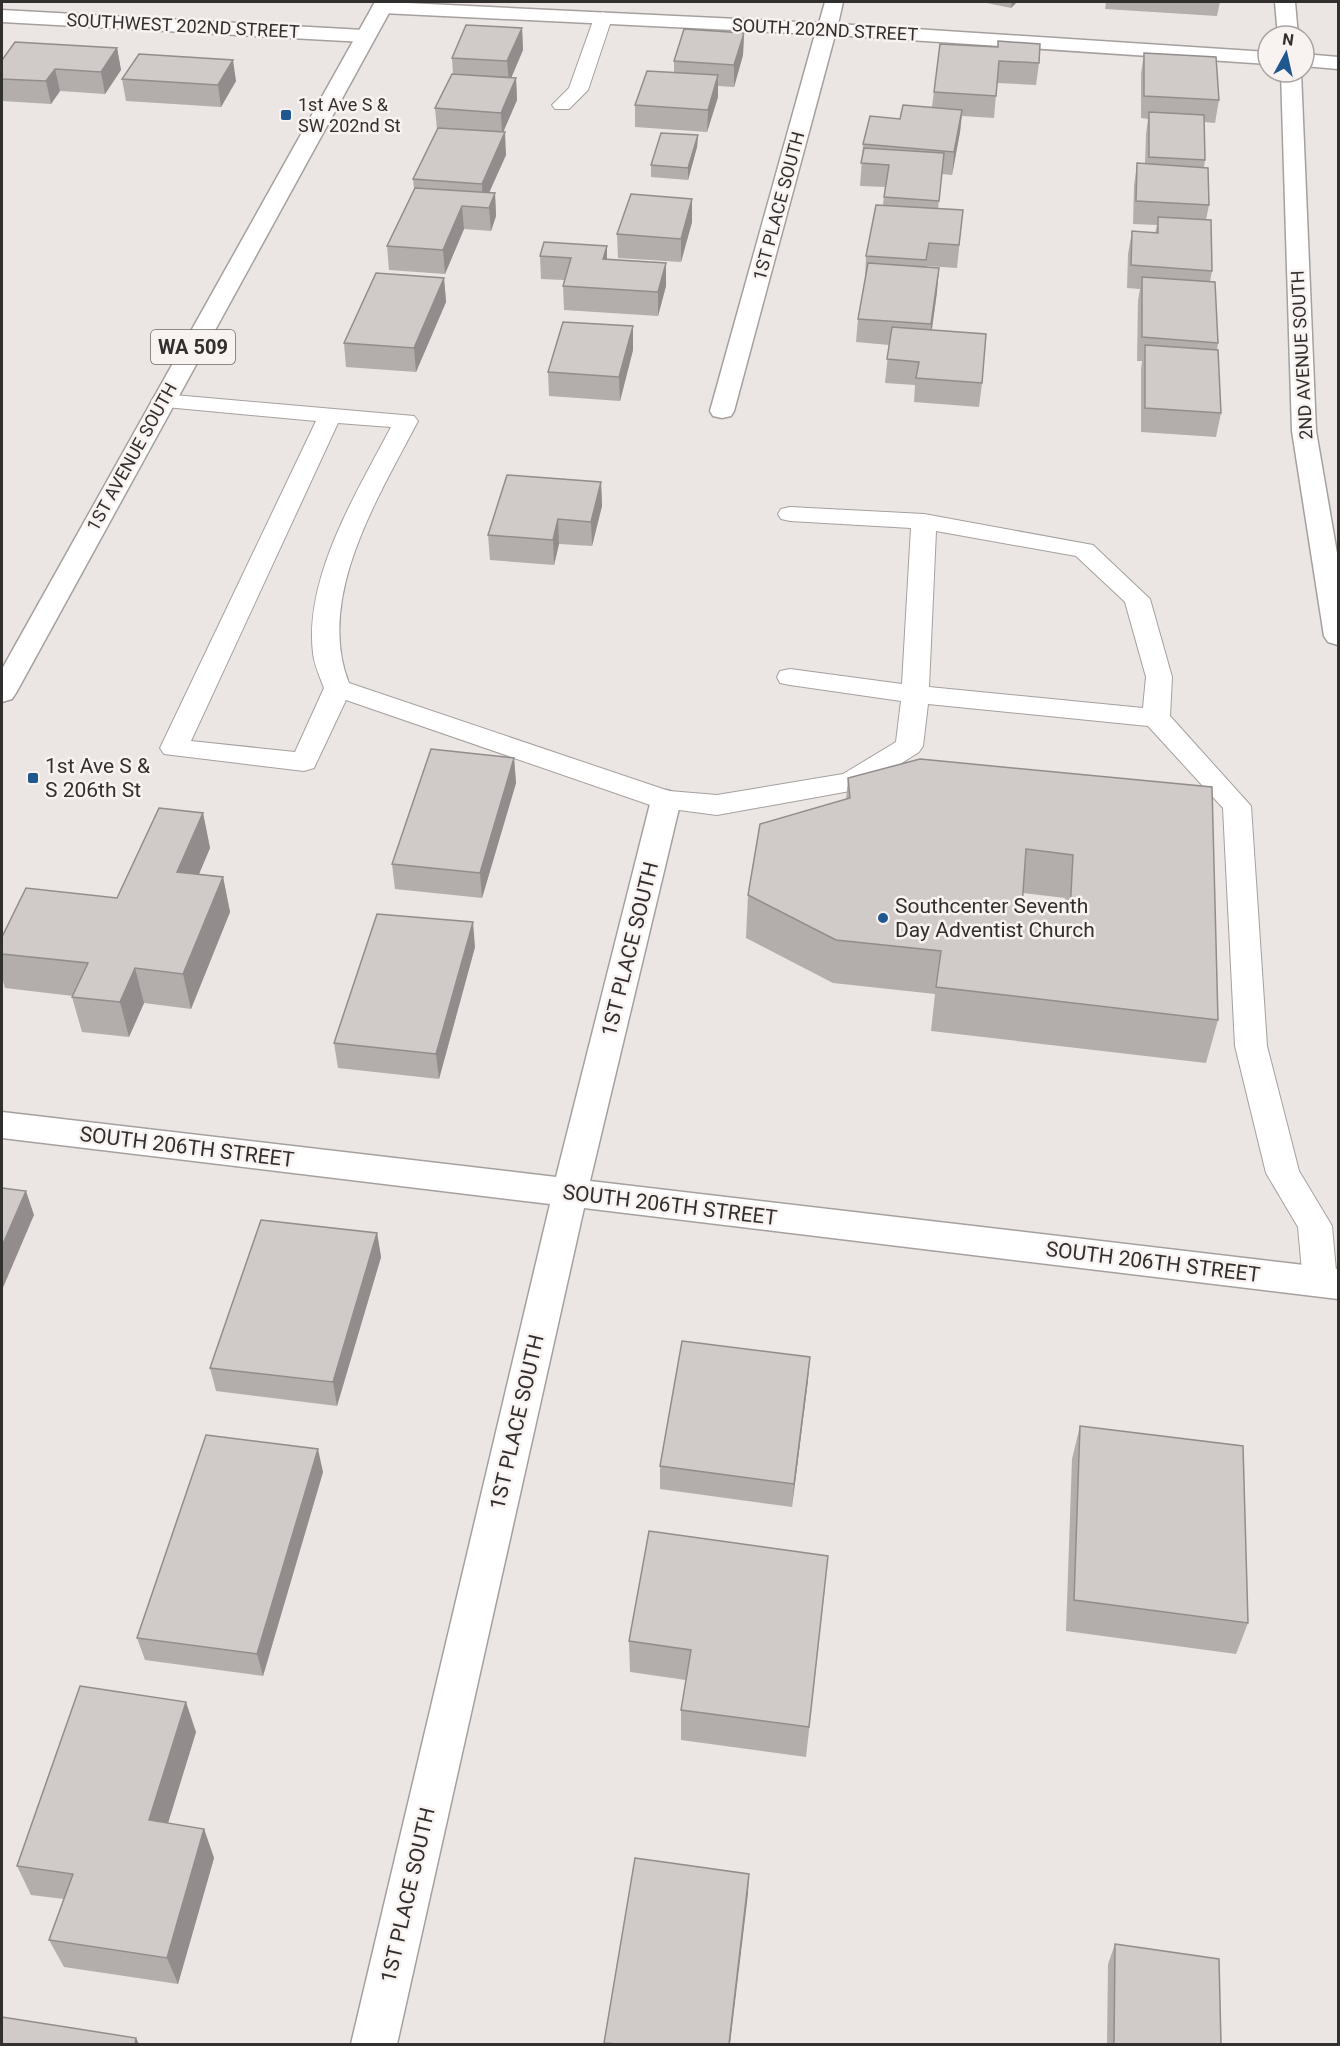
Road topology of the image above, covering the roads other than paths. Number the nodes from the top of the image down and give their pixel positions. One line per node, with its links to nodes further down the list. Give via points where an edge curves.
1 (834, 2): 7 (street, 1ST PLACE SOUTH)
2 (1285, 2): 6 (street)
3 (383, 4): 5 (street, SOUTH 202ND STREET); 8 (street, 1ST AVENUE SOUTH / WA 509)
4 (2, 16): 8 (street, SOUTHWEST 202ND STREET)
5 (603, 18): 7 (street, SOUTH 202ND STREET); 13 (lane, via 578,90)
6 (1287, 24)
7 (828, 29): 9 (street, SOUTH 202ND STREET); 15 (street, 1ST PLACE SOUTH)
8 (364, 36): 14 (street, 1ST AVENUE SOUTH / WA 509)
9 (1256, 57)
10 (1316, 61): 11 (street)
11 (1338, 63)
12 (1291, 84): 19 (street, 2ND AVENUE SOUTH, via 1304,431)
13 (562, 105)
14 (163, 401): 16 (lane); 22 (street, 1ST AVENUE SOUTH / WA 509)
15 (722, 411)
16 (330, 415): 21 (lane, via 406,421 358,512 328,597 326,653); 21 (lane, via 174,748 304,762)
17 (790, 514): 18 (lane)
18 (924, 521): 23 (lane); 24 (lane, via 1084,550 1137,599 1159,677)
19 (1338, 636)
20 (790, 677): 23 (lane)
21 (338, 688): 25 (lane)
22 (2, 693)
23 (915, 694): 24 (lane); 25 (lane, via 909,746 851,782 717,805)
24 (1156, 718): 28 (lane, via 1237,806 1251,1046 1283,1173 1315,1226)
25 (666, 800): 27 (street, 1ST PLACE SOUTH)
26 (2, 1125): 27 (street, SOUTH 206TH STREET)
27 (570, 1193): 28 (street, SOUTH 206TH STREET); 29 (street, 1ST PLACE SOUTH)
28 (1329, 1283)
29 (374, 2044)

